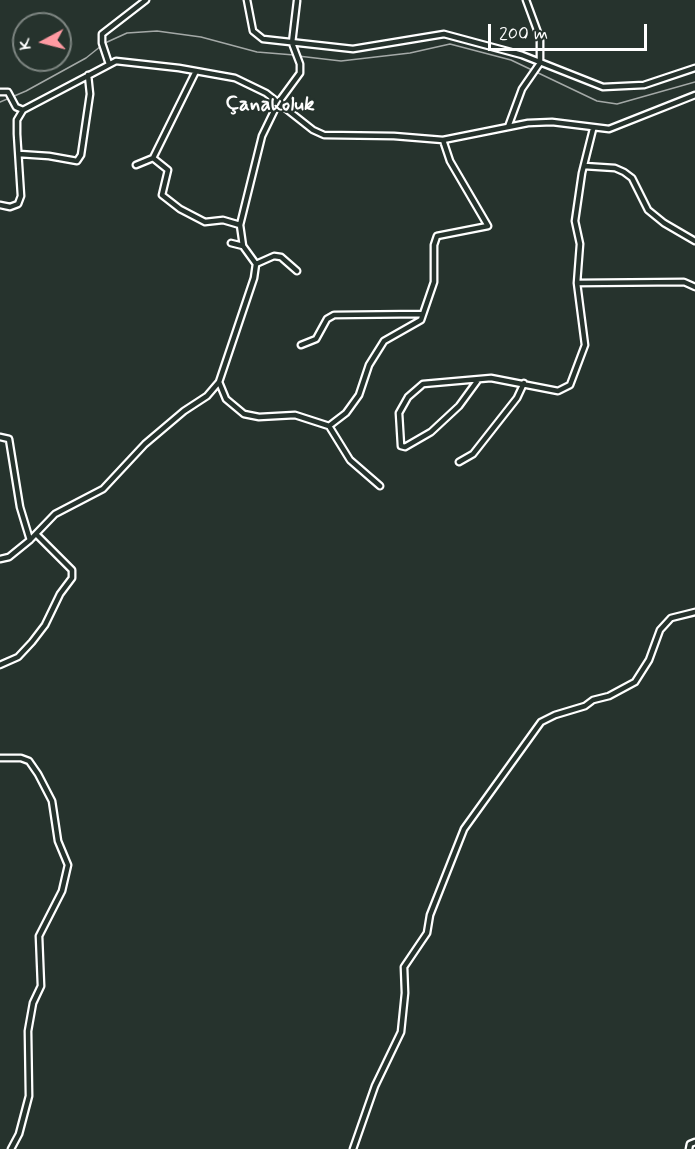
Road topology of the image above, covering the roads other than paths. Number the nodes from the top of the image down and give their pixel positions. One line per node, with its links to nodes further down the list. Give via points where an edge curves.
1 (146, 0): 7 (street, via 102,34)
2 (247, 0): 5 (street, via 253,31 263,39)
3 (526, 0): 6 (street, via 540,38)
4 (297, 1): 5 (street)
5 (292, 43): 6 (street, via 353,49 437,33 472,40); 13 (street, via 300,73)
6 (540, 63): 8 (street, via 603,87 644,85); 15 (street, via 522,88)
7 (109, 64): 9 (street, via 128,61); 10 (street)
8 (695, 68)
9 (196, 71): 13 (street, via 251,84); 19 (street)
10 (88, 75): 14 (street); 18 (street, via 90,94 77,161)
11 (0, 92): 14 (street, via 8,92)
12 (695, 95): 16 (street, via 619,128)
13 (278, 103): 17 (street, via 324,135); 23 (street, via 262,136)
14 (22, 110): 18 (street, via 17,120)
15 (508, 127): 16 (street, via 552,122); 17 (street)
16 (593, 129): 21 (street)
17 (443, 140): 31 (street, via 450,161 488,226 437,236 434,282)
18 (20, 154): 22 (street, via 18,204)
19 (153, 158): 20 (street); 23 (street, via 168,170 162,195 180,209 205,222 223,220)
20 (136, 165)
21 (584, 166): 24 (street, via 624,172 632,178 648,210); 29 (street, via 576,206 580,244)
22 (0, 205)
23 (240, 225): 26 (street)
24 (695, 240)
25 (231, 243): 26 (street)
26 (243, 246): 27 (street)
27 (256, 264): 28 (street, via 281,257); 34 (street, via 237,336)
28 (297, 271)
29 (576, 283): 30 (street, via 684,282); 35 (street, via 585,345 570,385 558,391)
30 (695, 287)
31 (423, 314): 32 (street, via 334,315 327,319 316,339); 36 (street, via 421,320 384,341 369,365 359,395 346,413)
32 (301, 345)
33 (478, 380): 33 (street, via 423,384 408,397 399,413 401,446 431,432 470,394); 35 (street)
34 (219, 382): 36 (street, via 226,399 244,414 295,415); 40 (street, via 207,396 157,433 103,489 55,514)
35 (524, 383): 38 (street, via 517,398 473,454)
36 (329, 426): 39 (street, via 350,460)
37 (0, 437): 41 (street, via 9,439 20,507)
38 (459, 462)
39 (380, 486)
40 (36, 534): 41 (street); 44 (street, via 72,570 72,578 32,642 18,657)
41 (30, 540): 42 (street, via 9,557)
42 (0, 559)
43 (695, 612): 48 (street, via 671,618 660,630 649,660 635,682 541,722 464,829 430,915 427,933 404,967 401,1032 375,1086)
44 (0, 666)
45 (0, 758): 47 (street, via 29,761 38,774 52,801 58,841 68,866 62,891 39,936 41,986 33,1003 28,1032 29,1096 20,1134)
46 (695, 1142): 49 (street)
47 (11, 1149)
48 (353, 1149)
49 (689, 1149)

